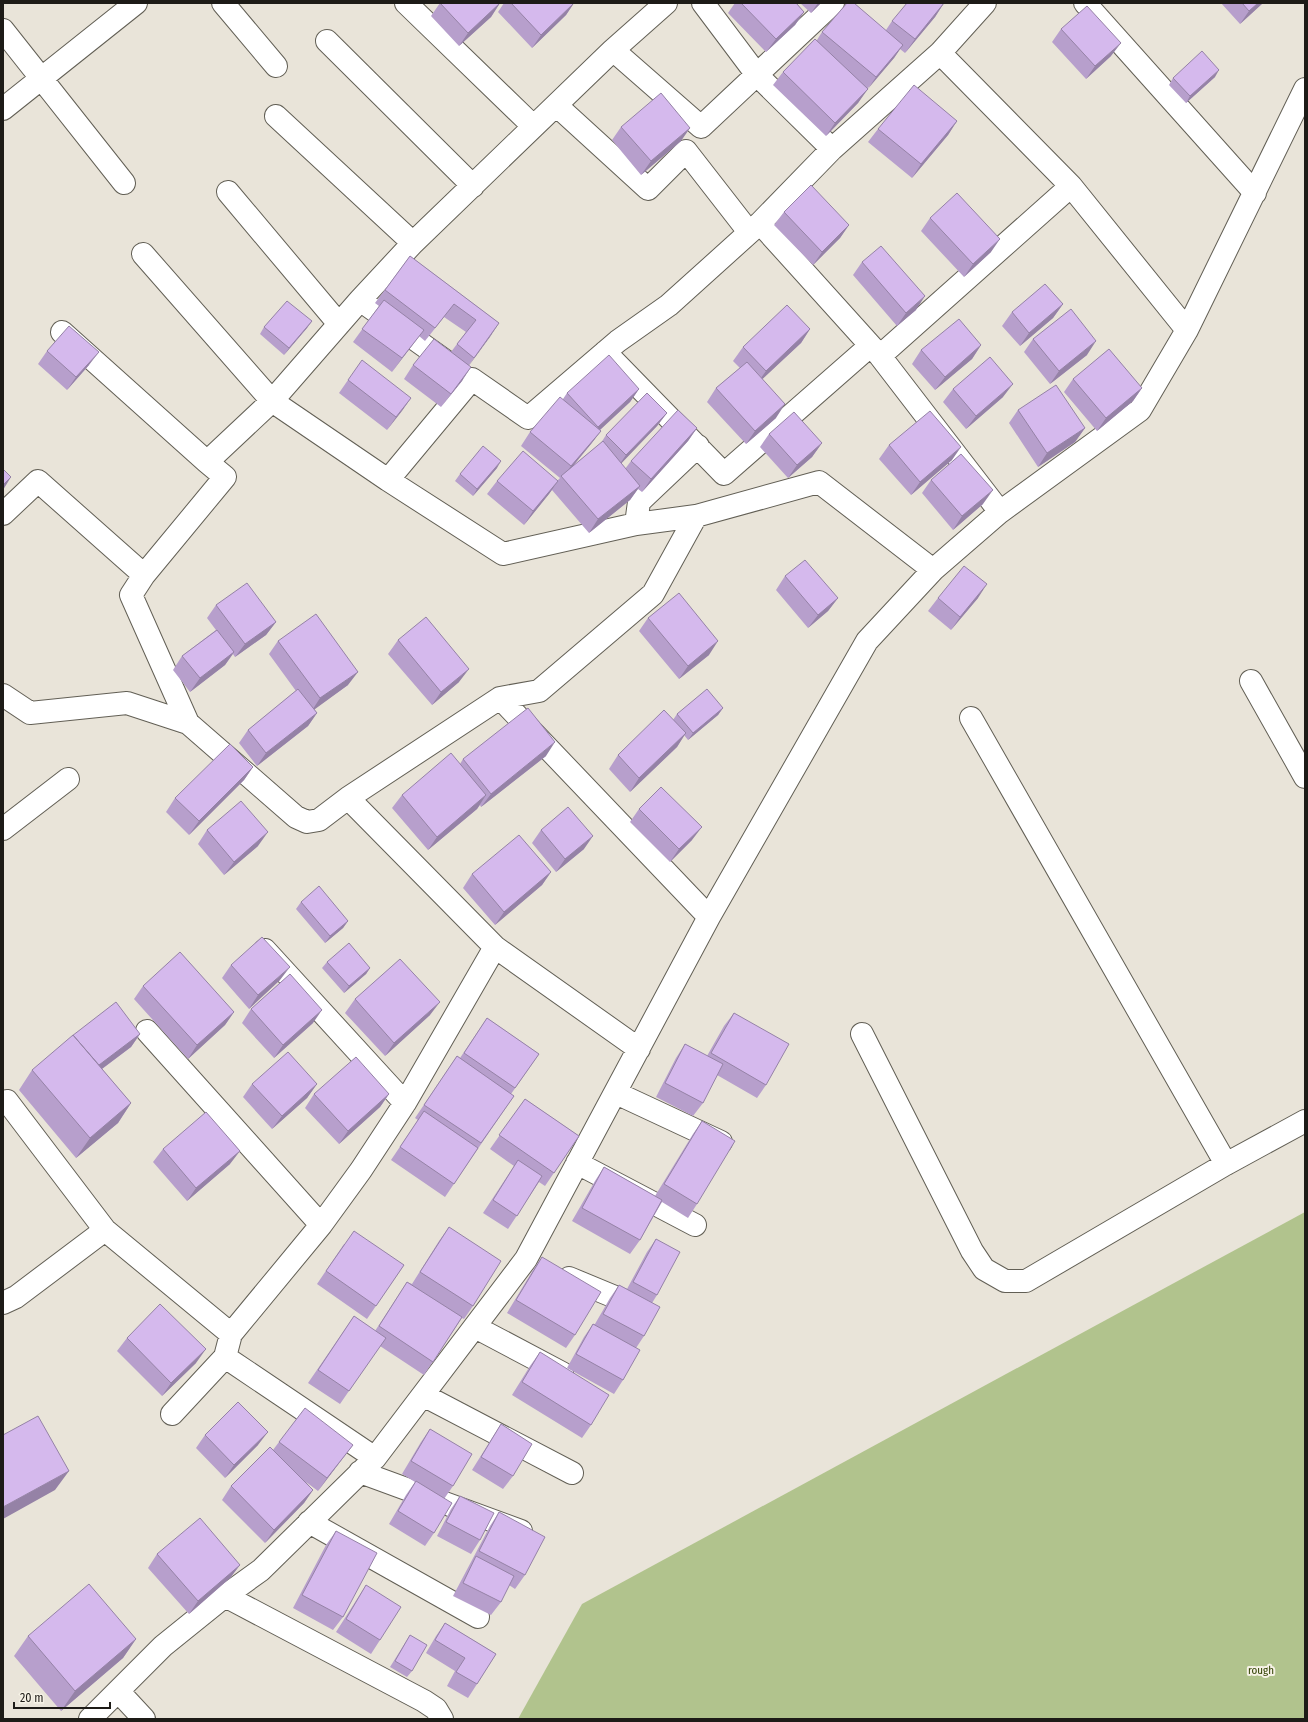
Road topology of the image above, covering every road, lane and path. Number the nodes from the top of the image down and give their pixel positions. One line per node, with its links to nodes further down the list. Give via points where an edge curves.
1 (136, 3): 15 (street)
2 (223, 3): 13 (street)
3 (406, 3): 20 (street)
4 (666, 3): 11 (street)
5 (703, 3): 14 (street)
6 (833, 3): 14 (street)
7 (984, 3): 12 (street)
8 (1085, 3): 26 (street)
9 (3, 30): 15 (street)
10 (328, 41): 23 (street)
11 (613, 50): 14 (street, via 702,127); 17 (street)
12 (940, 53): 21 (street); 24 (street)
13 (276, 66)
14 (756, 75): 21 (street)
15 (42, 79): 18 (street); 22 (street)
16 (1305, 89): 26 (street)
17 (556, 105): 20 (street); 27 (street, via 648,190 686,151)
18 (3, 109)
19 (276, 116): 28 (street)
20 (533, 126): 23 (street)
21 (832, 149): 27 (street)
22 (124, 183)
23 (472, 186): 28 (street)
24 (1071, 186): 32 (street); 34 (street)
25 (228, 192): 31 (street)
26 (1255, 193): 32 (street)
27 (755, 227): 34 (street); 35 (street, via 669,305)
28 (412, 243): 30 (street)
29 (143, 254): 37 (street)
30 (360, 300): 31 (street); 36 (street)
31 (339, 324): 37 (street)
32 (1187, 330): 41 (street, via 1140,410)
33 (62, 332): 39 (street)
34 (875, 351): 38 (street, via 724,474); 41 (street)
35 (605, 352): 36 (street, via 528,418); 38 (street)
36 (472, 379): 40 (street)
37 (272, 401): 39 (street); 40 (street)
38 (698, 446): 44 (street, via 639,502)
39 (207, 462): 46 (street, via 225,477)
40 (388, 480): 44 (street, via 503,554)
41 (1000, 512): 45 (street)
42 (3, 514): 46 (street, via 38,481)
43 (696, 516): 44 (street); 45 (street, via 819,482); 49 (street, via 653,594 539,691)
44 (636, 524)
45 (933, 570): 56 (street, via 867,640)
46 (144, 575): 51 (street, via 131,595)
47 (1251, 681): 52 (street)
48 (3, 695): 51 (street, via 30,713 128,702)
49 (500, 698): 54 (street); 56 (street)
50 (971, 718): 68 (street)
51 (188, 723): 54 (street, via 296,817 307,822 319,820)
52 (1305, 777)
53 (68, 779): 55 (street)
54 (348, 798): 58 (street)
55 (3, 829)
56 (709, 917): 61 (street)
57 (258, 943): 64 (street)
58 (495, 947): 61 (street); 64 (street)
59 (147, 1031): 69 (street)
60 (862, 1034): 68 (street, via 972,1251 984,1269 1005,1281 1026,1281)
61 (639, 1049): 62 (street)
62 (616, 1093): 66 (street); 67 (street)
63 (7, 1101): 71 (street)
64 (405, 1103): 69 (street)
65 (1305, 1121): 68 (street)
66 (722, 1142)
67 (577, 1163): 70 (street); 72 (street)
68 (1226, 1164)
69 (321, 1225): 76 (street)
70 (695, 1225)
71 (105, 1230): 73 (street, via 16,1297); 76 (street)
72 (526, 1259): 74 (street); 75 (street)
73 (3, 1303)
74 (641, 1308)
75 (474, 1327): 78 (street); 79 (street)
76 (231, 1334): 77 (street)
77 (225, 1357): 80 (street); 81 (street)
78 (579, 1382)
79 (423, 1395): 81 (street); 82 (street)
80 (172, 1414)
81 (368, 1465): 83 (street); 84 (street)
82 (572, 1473)
83 (309, 1522): 85 (street, via 261,1570); 86 (street)
84 (533, 1536)
85 (225, 1596): 87 (street, via 163,1646); 90 (street, via 424,1701 436,1709)
86 (478, 1617)
87 (118, 1691): 88 (street); 89 (street)
88 (90, 1719)
89 (144, 1719)
90 (442, 1719)

